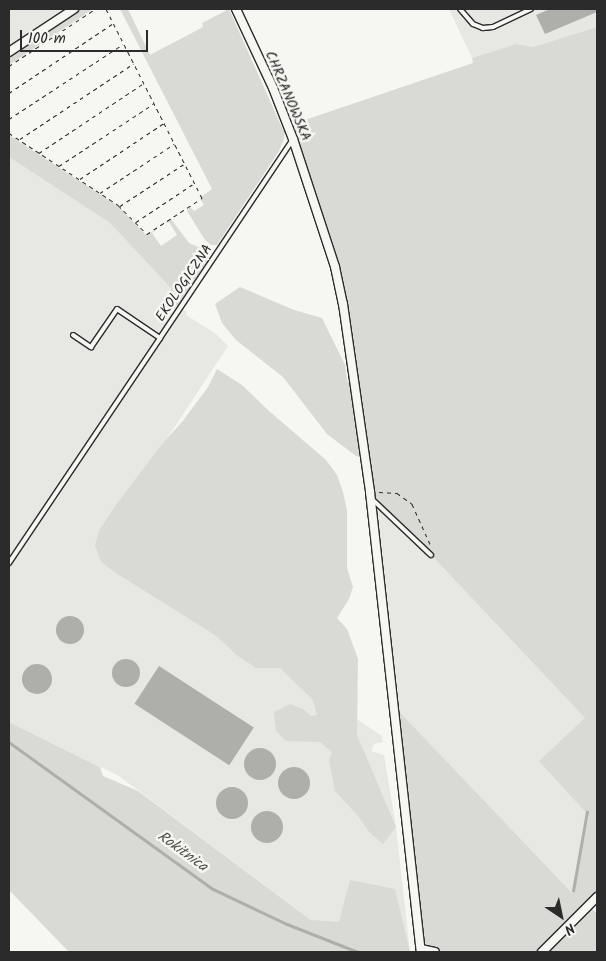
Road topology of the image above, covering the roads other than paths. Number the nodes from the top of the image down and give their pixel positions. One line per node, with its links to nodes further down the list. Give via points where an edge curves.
1 (74, 9): 5 (street)
2 (236, 9): 6 (street, CHRZANOWSKA)
3 (460, 9): 4 (lane, via 473,24 483,28 493,27)
4 (531, 9)
5 (9, 52)
6 (293, 139): 8 (lane, EKOLOGICZNA); 9 (street, CHRZANOWSKA, via 335,267)
7 (73, 335): 8 (lane, EKOLOGICZNA, via 91,347 117,309)
8 (160, 338): 11 (lane)
9 (370, 495): 10 (lane); 13 (street, CHRZANOWSKA)
10 (432, 555)
11 (9, 563)
12 (597, 897): 15 (street)
13 (421, 951): 14 (street)
14 (435, 952)
15 (542, 952)

